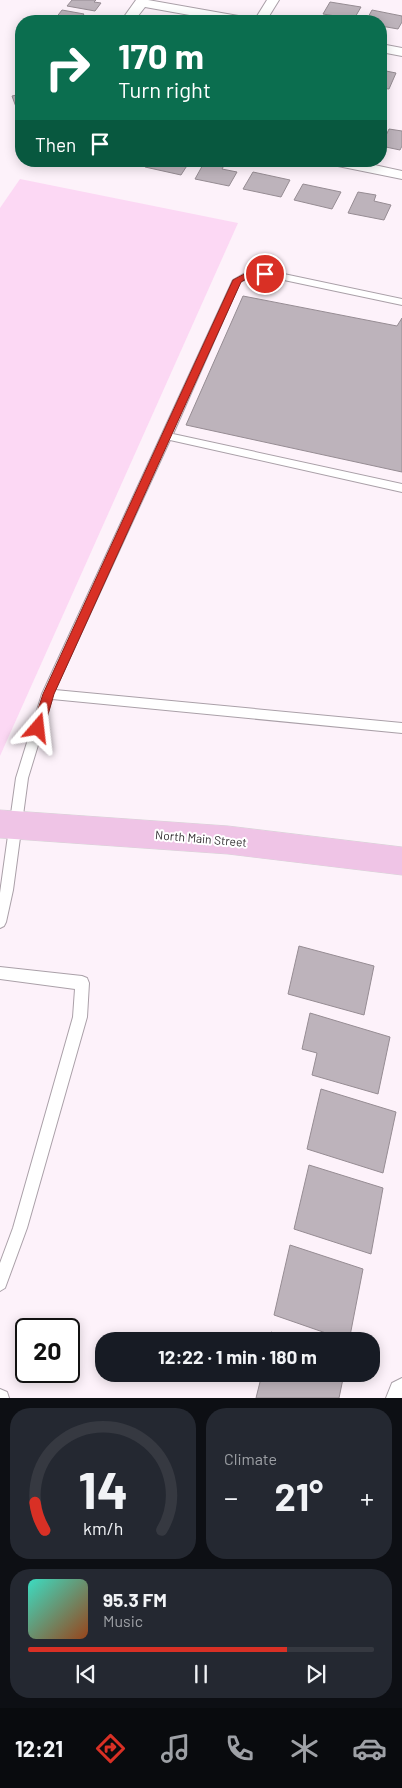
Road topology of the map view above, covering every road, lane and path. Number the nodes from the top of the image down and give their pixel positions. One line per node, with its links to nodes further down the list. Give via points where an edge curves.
1 (273, 0): 5 (street)
2 (142, 1): 3 (street); 4 (street)
3 (132, 15)
4 (213, 15)
5 (264, 15)
6 (387, 49): 7 (street)
7 (402, 52)
8 (362, 167): 9 (street)
9 (402, 175)
10 (402, 302): 11 (lane, via 265,274 250,274 237,280)
11 (167, 436): 12 (lane); 13 (lane)
12 (402, 488)
13 (48, 694): 14 (lane); 15 (lane)
14 (402, 728)
15 (7, 824): 16 (main road, North Main Street, via 238,841); 17 (lane, via 7,890)
16 (402, 860)
17 (0, 922)
18 (0, 973): 19 (lane, via 82,983 80,1017 20,1228)
19 (2, 1265): 20 (lane)
20 (0, 1283)
21 (402, 1393): 22 (street)
22 (401, 1398)

